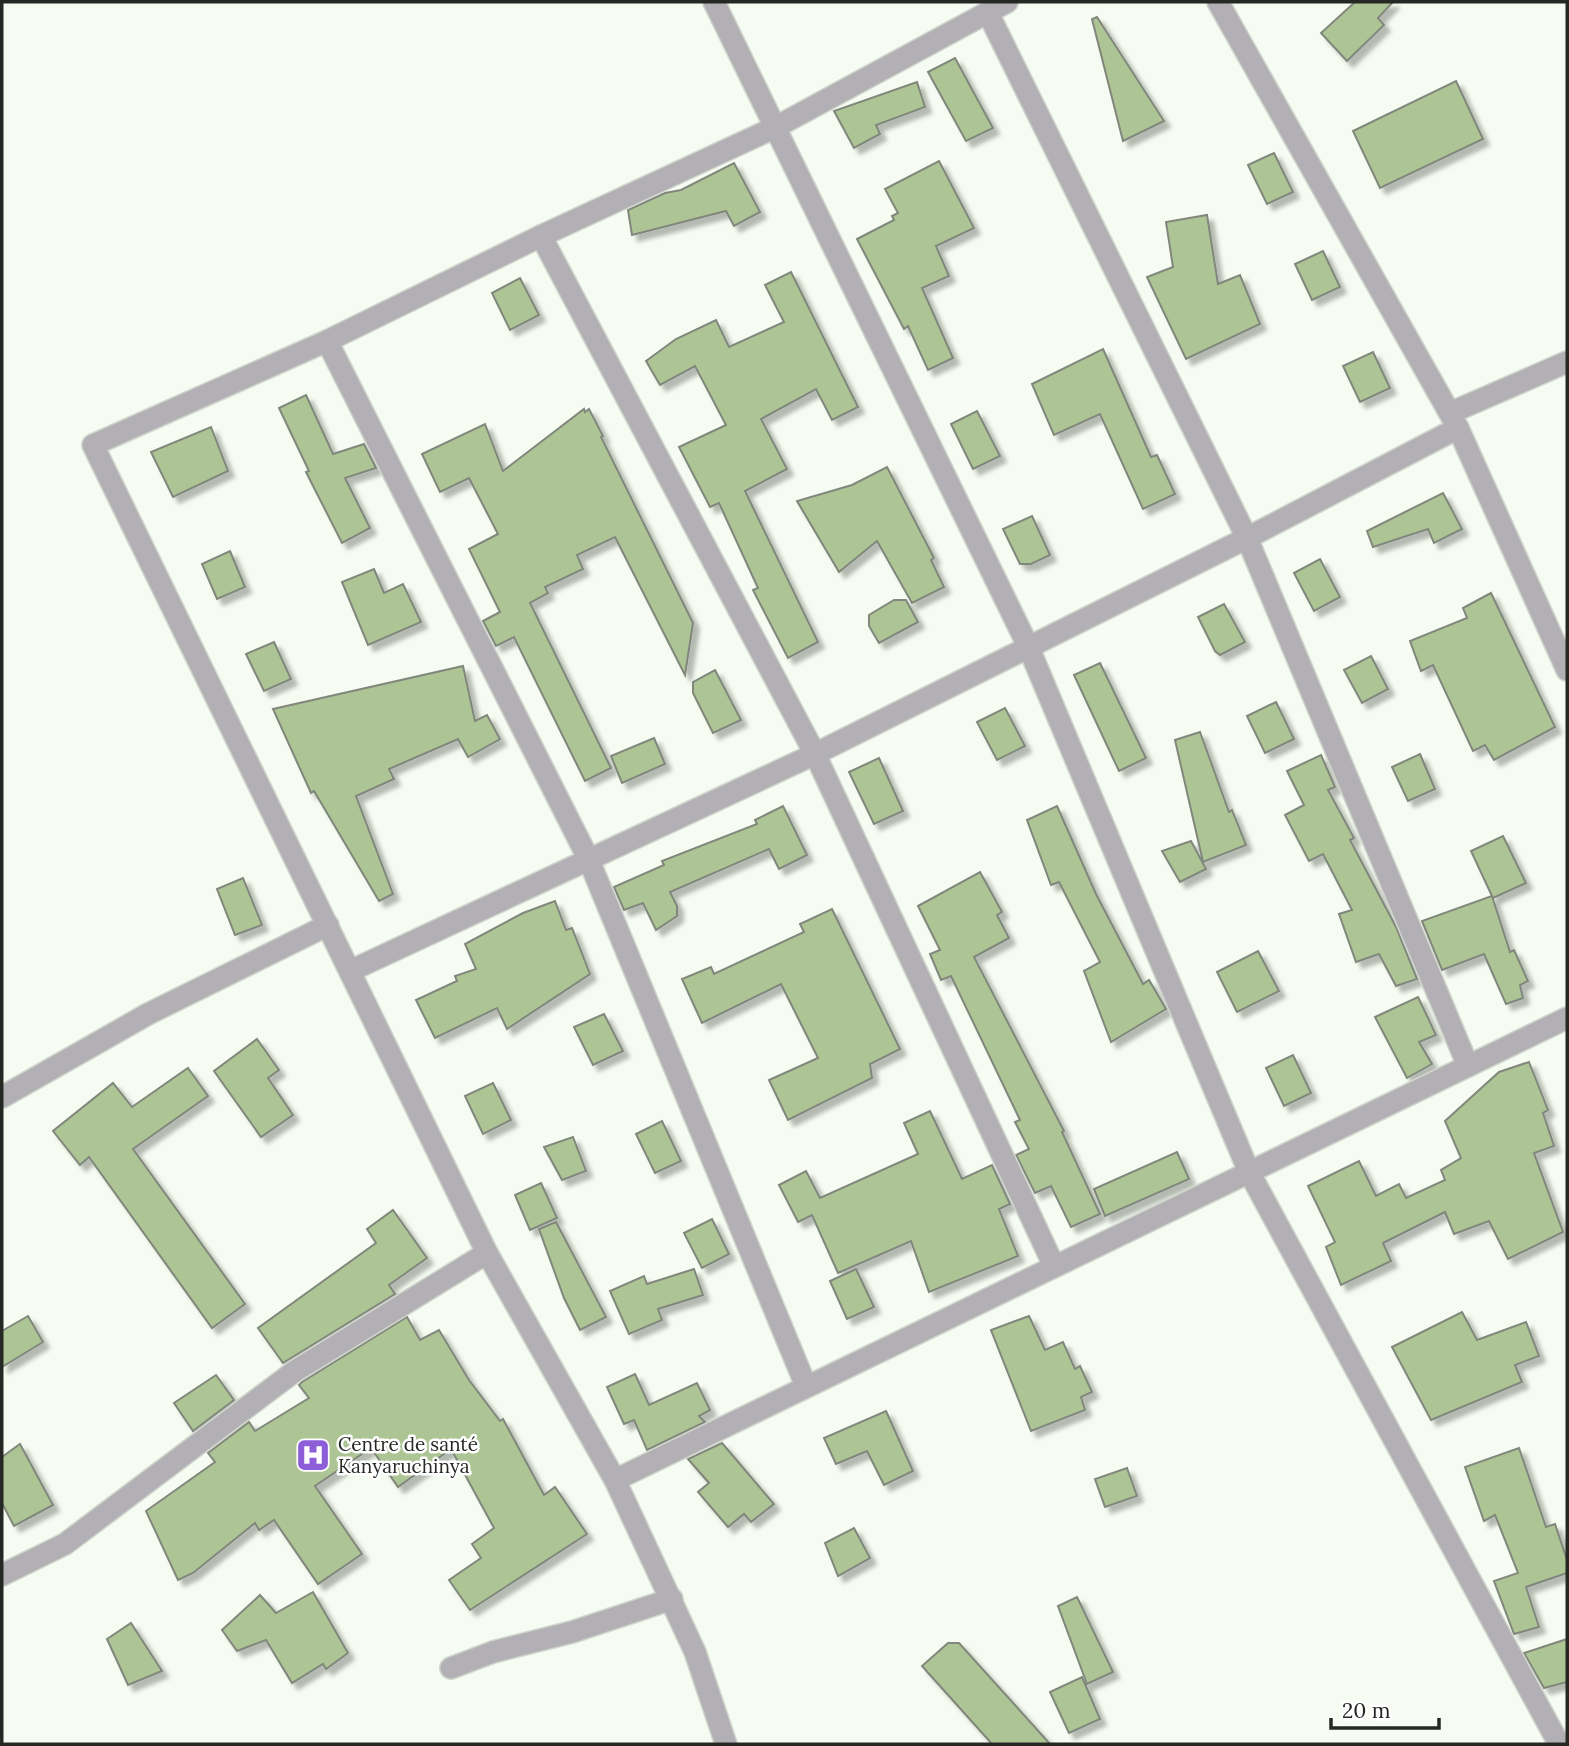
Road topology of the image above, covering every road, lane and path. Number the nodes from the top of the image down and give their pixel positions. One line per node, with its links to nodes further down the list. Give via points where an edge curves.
1 (714, 2): 5 (street)
2 (1007, 2): 4 (street)
3 (1218, 2): 9 (street)
4 (988, 13): 5 (street); 10 (street)
5 (776, 127): 6 (street); 11 (street)
6 (541, 236): 7 (street); 13 (street)
7 (327, 341): 14 (street); 15 (street, via 93,445)
8 (1567, 362): 9 (street)
9 (1454, 421): 10 (street); 12 (street)
10 (1247, 538): 11 (street); 18 (street)
11 (1028, 646): 13 (street); 20 (street)
12 (1567, 670)
13 (815, 754): 14 (street); 22 (street)
14 (588, 858): 16 (street); 23 (street)
15 (328, 925): 16 (street); 19 (street, via 148,1014)
16 (350, 971): 21 (street)
17 (1567, 1018): 18 (street)
18 (1468, 1066): 20 (street)
19 (2, 1097)
20 (1249, 1172): 22 (street); 29 (street)
21 (487, 1253): 24 (street); 25 (street, via 295,1371 65,1545)
22 (1054, 1266): 23 (street)
23 (806, 1386): 24 (street)
24 (615, 1480): 26 (street)
25 (2, 1575)
26 (672, 1599): 27 (street); 28 (street)
27 (451, 1668)
28 (726, 1744)
29 (1559, 1744)

